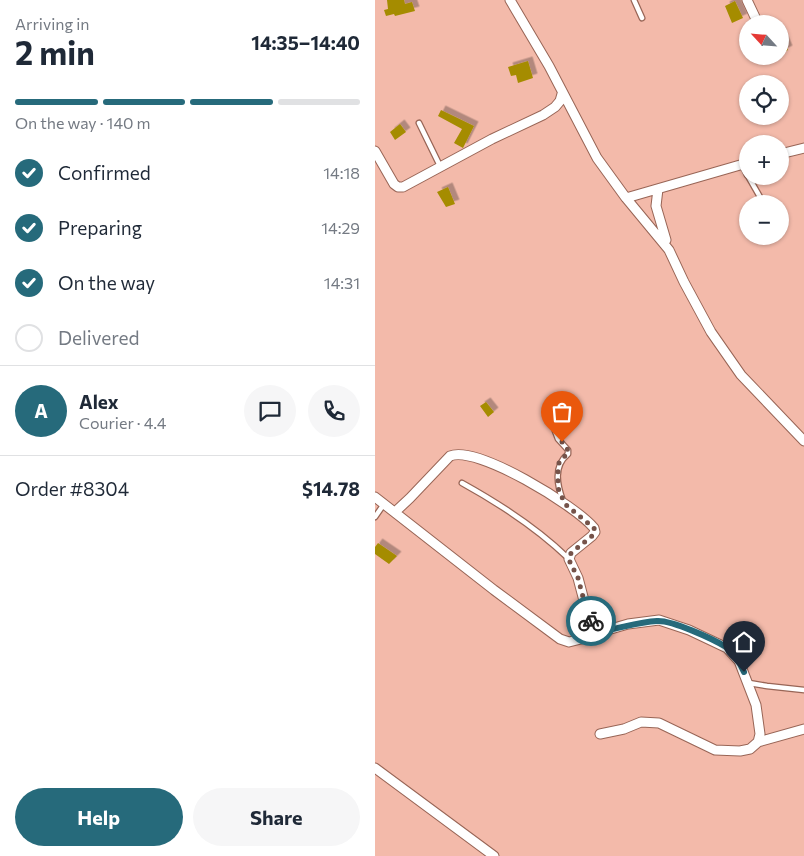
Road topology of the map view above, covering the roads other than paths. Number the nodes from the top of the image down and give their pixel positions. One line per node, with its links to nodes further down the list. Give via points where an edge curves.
1 (510, 0): 6 (street)
2 (635, 0): 5 (lane)
3 (747, 0): 4 (street)
4 (754, 15)
5 (642, 18)
6 (562, 94): 12 (street, via 555,107 543,115); 14 (street, via 597,158)
7 (419, 123): 12 (lane)
8 (804, 148): 10 (street)
9 (375, 150): 12 (street, via 398,186 403,187)
10 (789, 152)
11 (739, 165): 13 (street)
12 (441, 168)
13 (658, 189): 14 (street); 15 (street, via 656,206)
14 (626, 198): 15 (street)
15 (669, 250): 17 (street, via 697,308 725,353 747,382)
16 (555, 431): 21 (lane, via 568,450 558,465 558,488)
17 (804, 441)
18 (462, 483): 24 (lane, via 548,539)
19 (375, 497): 20 (street)
20 (385, 504): 22 (street); 23 (lane)
21 (565, 504): 22 (street, via 492,463 456,453); 24 (street, via 591,524 595,532 571,553)
22 (395, 512): 25 (street, via 551,634 569,642)
23 (375, 517)
24 (569, 560): 25 (street)
25 (595, 632): 26 (street, via 659,620 727,648 739,661)
26 (748, 683): 27 (lane); 30 (street, via 756,705)
27 (804, 690)
28 (804, 729): 30 (street)
29 (600, 734): 30 (street, via 641,722 659,723 715,750 740,751)
30 (758, 742)
31 (375, 768): 32 (street)
32 (494, 856)

